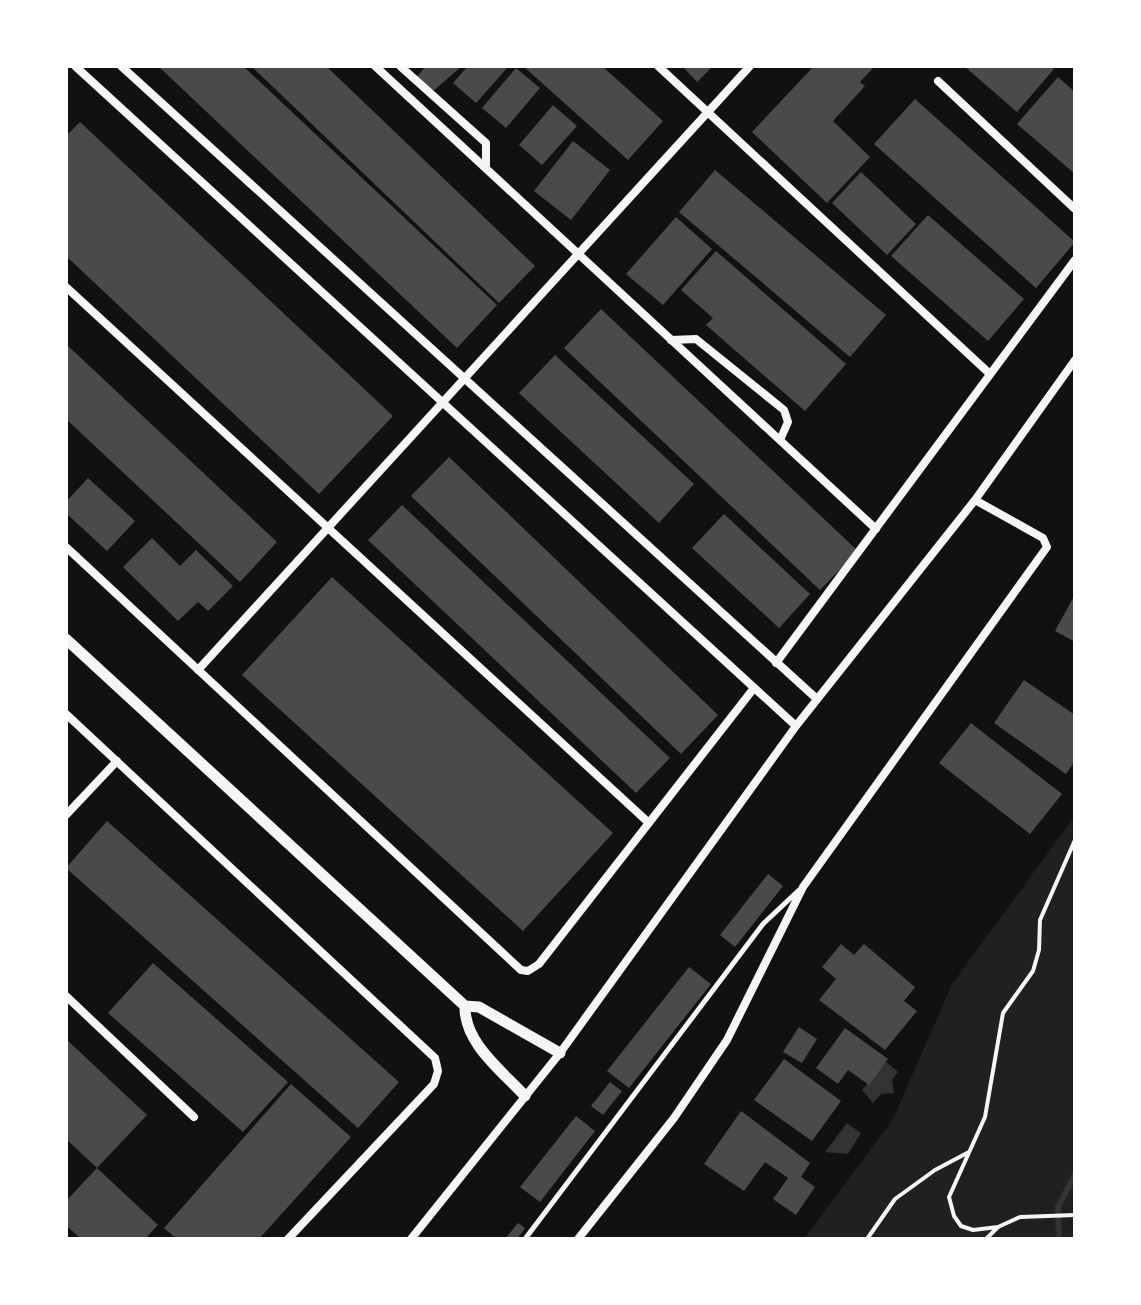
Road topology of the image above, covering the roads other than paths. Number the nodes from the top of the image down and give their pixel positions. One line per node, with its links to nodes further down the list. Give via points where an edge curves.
1 (75, 66): 7 (street); 19 (street)
2 (121, 66): 18 (street)
3 (375, 66): 10 (street)
4 (400, 66): 10 (street, via 486,143)
5 (658, 66): 9 (street)
6 (750, 66): 9 (street)
7 (66, 75)
8 (938, 81): 11 (street)
9 (708, 113): 12 (street); 17 (street)
10 (486, 168): 12 (street)
11 (1075, 209)
12 (578, 254): 15 (street); 18 (street)
13 (1075, 260): 17 (street)
14 (66, 287): 22 (street)
15 (671, 340): 20 (street); 20 (street, via 696,339 784,410 788,422)
16 (1075, 360): 21 (street)
17 (990, 374): 23 (street)
18 (464, 379): 19 (street); 26 (street)
19 (443, 402): 22 (street); 28 (street)
20 (780, 440): 23 (street)
21 (975, 500): 29 (street); 35 (street, via 1043,538 1047,547)
22 (328, 528): 27 (street); 34 (street)
23 (876, 529): 26 (street)
24 (66, 547): 27 (street)
25 (66, 639): 37 (street)
26 (776, 663): 29 (street)
27 (198, 670): 34 (street, via 521,970 539,964)
28 (754, 688): 31 (street); 34 (street)
29 (817, 699): 31 (street)
30 (66, 714): 32 (street)
31 (796, 726): 38 (street)
32 (117, 761): 33 (street); 41 (street, via 428,1050 438,1071 434,1084)
33 (66, 815)
34 (649, 823)
35 (803, 887): 43 (lane, via 763,924); 44 (street, via 727,1040 674,1118)
36 (66, 996): 40 (street)
37 (465, 1006): 38 (street, via 479,1007); 39 (street, via 464,1024 474,1040)
38 (560, 1053): 39 (street)
39 (525, 1096): 42 (street)
40 (194, 1117)
41 (288, 1239)
42 (411, 1239)
43 (525, 1239)
44 (578, 1239)

